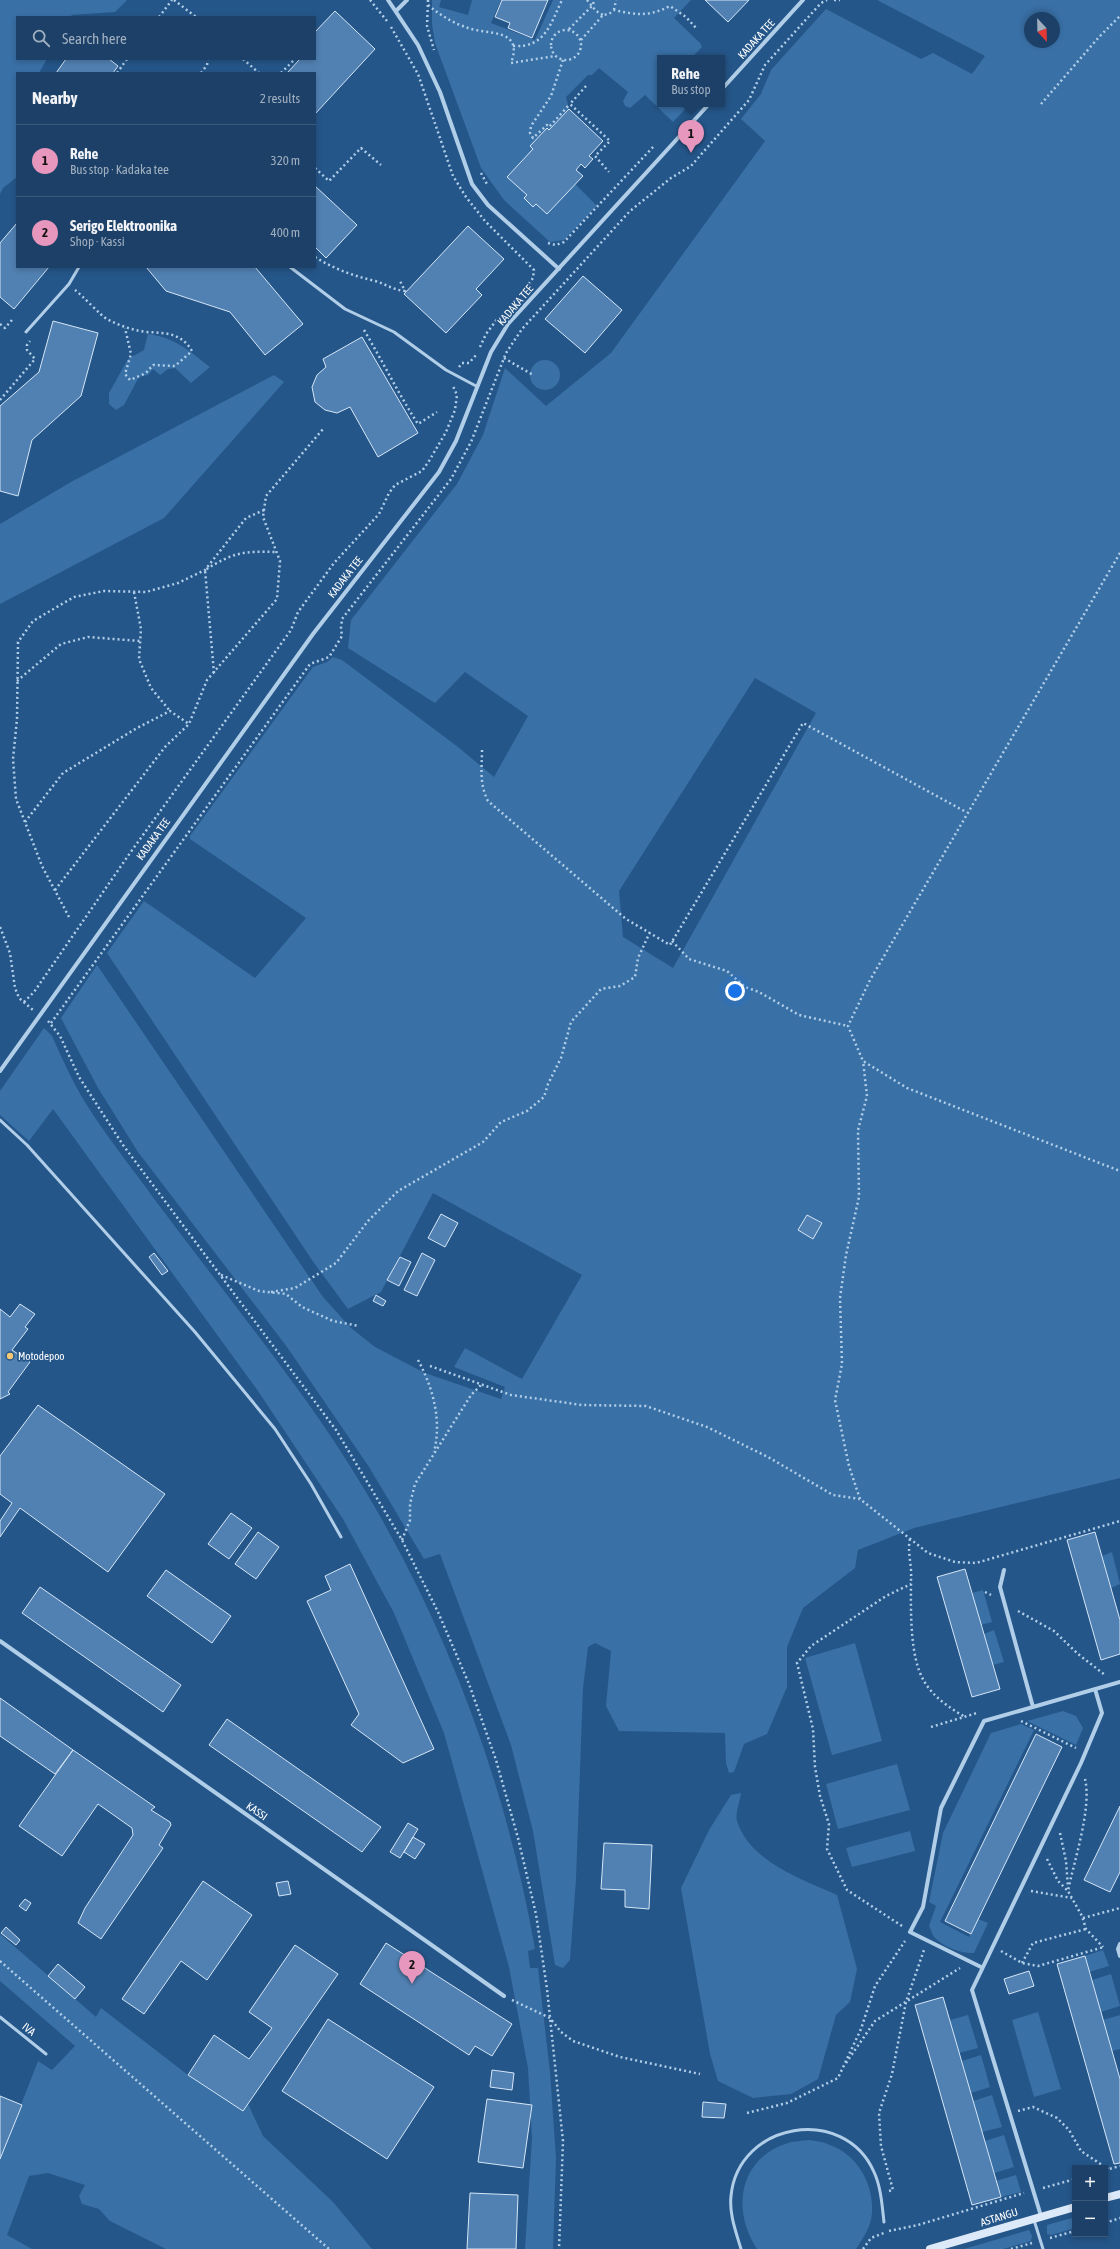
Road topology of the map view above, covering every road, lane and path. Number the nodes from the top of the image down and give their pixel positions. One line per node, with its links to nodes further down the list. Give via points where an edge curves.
1 (173, 0): 18 (path); 19 (path)
2 (370, 0): 54 (path, via 388,22 418,74 454,176 466,197 485,221 534,270 533,278)
3 (388, 0): 16 (street)
4 (407, 0): 16 (street)
5 (428, 0): 13 (path)
6 (562, 0): 24 (path, via 544,35 537,42 532,45)
7 (587, 0): 14 (path)
8 (594, 0): 14 (path)
9 (616, 0): 15 (path)
10 (803, 0): 37 (street, KADAKA TEE)
11 (834, 0): 12 (path)
12 (840, 0)
13 (427, 5): 24 (path, via 443,17 469,29 498,33 509,38); 25 (path, via 427,26)
14 (593, 6): 17 (path); 22 (path)
15 (614, 10): 17 (path); 21 (path, via 636,15 655,13 670,6)
16 (396, 11): 51 (street, via 418,45 440,92 472,184 488,205)
17 (603, 15): 23 (path)
18 (160, 16)
19 (195, 16)
20 (1120, 16): 39 (path)
21 (696, 28)
22 (569, 30): 23 (path); 26 (path, via 559,31 552,38 550,47)
23 (581, 40): 31 (path, via 578,55)
24 (513, 46): 26 (path, via 514,55 511,63)
25 (435, 52)
26 (555, 56): 31 (path)
27 (126, 60): 32 (path)
28 (208, 60): 33 (path)
29 (244, 60): 34 (path)
30 (294, 60): 35 (path)
31 (563, 60): 38 (path, via 551,96 531,126 530,134 533,138 547,125 549,127)
32 (117, 72)
33 (202, 72)
34 (257, 72)
35 (282, 72)
36 (586, 86): 38 (path)
37 (725, 86)
38 (570, 104): 45 (path, via 610,141 595,156)
39 (1041, 104)
40 (706, 107): 51 (street, KADAKA TEE)
41 (657, 142): 47 (path, via 564,242 556,245)
42 (381, 165): 43 (path, via 361,148 329,181)
43 (316, 169)
44 (479, 170): 46 (path)
45 (609, 172)
46 (490, 187)
47 (542, 240)
48 (316, 257): 52 (path, via 362,279 404,291)
49 (78, 268): 53 (lane)
50 (291, 268): 65 (lane, via 334,302 394,332)
51 (559, 269): 67 (street, KADAKA TEE, via 508,324 491,352)
52 (400, 281)
53 (69, 284): 55 (path); 62 (lane)
54 (525, 287)
55 (76, 290): 56 (path); 60 (path, via 105,318)
56 (71, 296)
57 (501, 314): 65 (path, via 486,334 476,356 469,363 462,362)
58 (12, 320): 59 (path, via 5,328)
59 (0, 324)
60 (125, 328): 60 (path, via 166,332 185,341 192,351 174,366 153,365 146,373 130,380 125,374 131,354)
61 (364, 330): 69 (path, via 385,366 393,386 418,424)
62 (26, 332)
63 (32, 340): 68 (path, via 27,345 27,350 35,359)
64 (504, 358): 66 (path)
65 (454, 375): 67 (lane); 89 (path, via 450,382 457,395 454,410 446,432 430,461 422,471 395,485 379,514 323,577 298,612 291,630 130,853 34,992)
66 (533, 375)
67 (476, 386): 90 (street, KADAKA TEE, via 456,441 439,472 313,634)
68 (0, 400)
69 (437, 412)
70 (323, 428): 71 (path, via 266,496)
71 (264, 510): 72 (path, via 263,517); 74 (path, via 246,518)
72 (277, 552): 74 (path, via 248,551 228,556); 77 (path, via 280,561 277,600)
73 (1120, 553): 82 (path)
74 (205, 570): 75 (path, via 178,583 146,592); 77 (path)
75 (134, 591): 76 (path, via 141,629); 78 (path, via 104,591 74,597 33,621 18,642)
76 (140, 641): 78 (path, via 88,637 61,644); 79 (path, via 139,659 150,688)
77 (214, 673): 80 (path, via 207,680)
78 (16, 681): 83 (path, via 18,719 13,759 16,799)
79 (170, 711): 80 (path); 83 (path, via 63,773)
80 (189, 724): 84 (path, via 165,748)
81 (482, 750): 87 (path, via 480,776 482,789 488,801 626,919)
82 (966, 812): 88 (path, via 803,723); 91 (path, via 870,980)
83 (25, 822): 84 (path, via 42,866)
84 (55, 890): 85 (path)
85 (69, 917)
86 (0, 928): 89 (path, via 10,953 15,988 19,998)
87 (650, 932): 88 (path, via 670,945); 97 (path, via 638,958 635,977 620,986 601,989 571,1022 561,1058 544,1097 527,1111 501,1122 482,1142 459,1157 398,1191 368,1221 336,1263 295,1288)
88 (672, 941): 91 (path, via 689,960 727,971 745,987 759,992 799,1015)
89 (24, 1002): 90 (path)
90 (39, 1015): 93 (street, KADAKA TEE); 96 (path, via 55,1028 79,1077 123,1145)
91 (848, 1026): 92 (path)
92 (863, 1061): 95 (path, via 907,1088); 103 (path, via 867,1096 858,1130 859,1197 846,1255 840,1298 842,1364 835,1400 849,1466)
93 (0, 1071)
94 (0, 1120): 105 (lane, via 27,1145 195,1332 275,1429 311,1484)
95 (1120, 1171)
96 (220, 1274): 97 (path, via 244,1285); 107 (path, via 336,1430)
97 (271, 1292): 98 (path, via 286,1294 302,1307 333,1321)
98 (359, 1326)
99 (418, 1360): 102 (path, via 429,1382 438,1425)
100 (430, 1366): 101 (path)
101 (482, 1384): 102 (path, via 470,1395); 103 (path, via 511,1395 582,1405 646,1406 707,1427 768,1457 833,1495)
102 (433, 1454): 107 (path, via 415,1484 410,1504 410,1520)
103 (860, 1499): 106 (path)
104 (1120, 1521): 106 (path, via 976,1563 955,1562 928,1553)
105 (341, 1537)
106 (910, 1539): 109 (path, via 908,1546 912,1561)
107 (402, 1540): 143 (path, via 438,1612 469,1684 496,1760 536,1914)
108 (1004, 1570): 111 (street, via 1000,1587)
109 (911, 1584): 118 (path, via 918,1668 924,1682 936,1695 947,1706); 131 (path, via 886,1596 811,1646 797,1663 813,1729 820,1796 830,1824 827,1849 848,1890)
110 (985, 1592): 111 (path)
111 (1004, 1603): 113 (path, via 1054,1631); 116 (street)
112 (0, 1641): 140 (street, KASSI)
113 (1106, 1676)
114 (1120, 1682): 115 (street)
115 (1096, 1689): 116 (street); 122 (street, via 1102,1713)
116 (1033, 1707): 131 (street, via 984,1721 941,1808 924,1907)
117 (980, 1712): 118 (path)
118 (965, 1716): 120 (path)
119 (1021, 1721): 121 (path)
120 (931, 1727)
121 (1076, 1748)
122 (1081, 1763): 123 (street); 126 (path, via 1087,1788 1086,1809)
123 (1054, 1818): 124 (street); 126 (path, via 1066,1861)
124 (1038, 1851): 125 (street); 126 (path, via 1048,1860 1058,1881)
125 (1020, 1889): 127 (path); 134 (street)
126 (1068, 1891): 127 (path)
127 (1072, 1898): 129 (path)
128 (1120, 1908): 129 (path)
129 (1083, 1918): 130 (path)
130 (1086, 1929): 138 (path, via 1033,1943); 138 (path, via 1103,1947 1038,1966)
131 (910, 1932): 132 (street); 146 (path, via 875,1986 861,2029)
132 (927, 1940): 137 (street); 141 (path)
133 (1120, 1944): 135 (street)
134 (992, 1946): 138 (path); 139 (street)
135 (1120, 1956)
136 (0, 1962): 164 (path)
137 (971, 1962): 139 (street); 141 (path)
138 (1022, 1962)
139 (981, 1967): 148 (street, via 972,1990)
140 (504, 1996): 143 (path)
141 (906, 2002): 146 (path, via 875,2021); 149 (path, via 892,2074 879,2113)
142 (0, 2017): 144 (lane, IVA)
143 (550, 2018): 145 (path, via 560,2032 573,2041 620,2057); 165 (path, via 563,2141)
144 (46, 2054)
145 (700, 2074)
146 (838, 2078): 147 (path, via 787,2103)
147 (747, 2112)
148 (1010, 2113): 150 (path, via 1033,2107 1057,2118 1069,2130 1081,2151); 154 (street)
149 (881, 2146)
150 (1099, 2165)
151 (1120, 2166): 152 (path)
152 (1108, 2169)
153 (1072, 2180): 154 (path)
154 (1034, 2191): 158 (street); 167 (path, via 887,2232 871,2238)
155 (1120, 2194): 156 (street)
156 (1108, 2197)
157 (1072, 2208): 158 (street, ASTANGU)
158 (1037, 2217): 168 (street, ASTANGU); 169 (lane)
159 (1120, 2218): 161 (path)
160 (884, 2222): 166 (lane, via 874,2170 851,2143 827,2132 789,2130 760,2144 745,2160 734,2180 731,2210)
161 (1108, 2222)
162 (1072, 2232): 163 (path)
163 (1050, 2238)
164 (329, 2249)
165 (559, 2249)
166 (741, 2249)
167 (863, 2249)
168 (930, 2249)
169 (1043, 2249)

